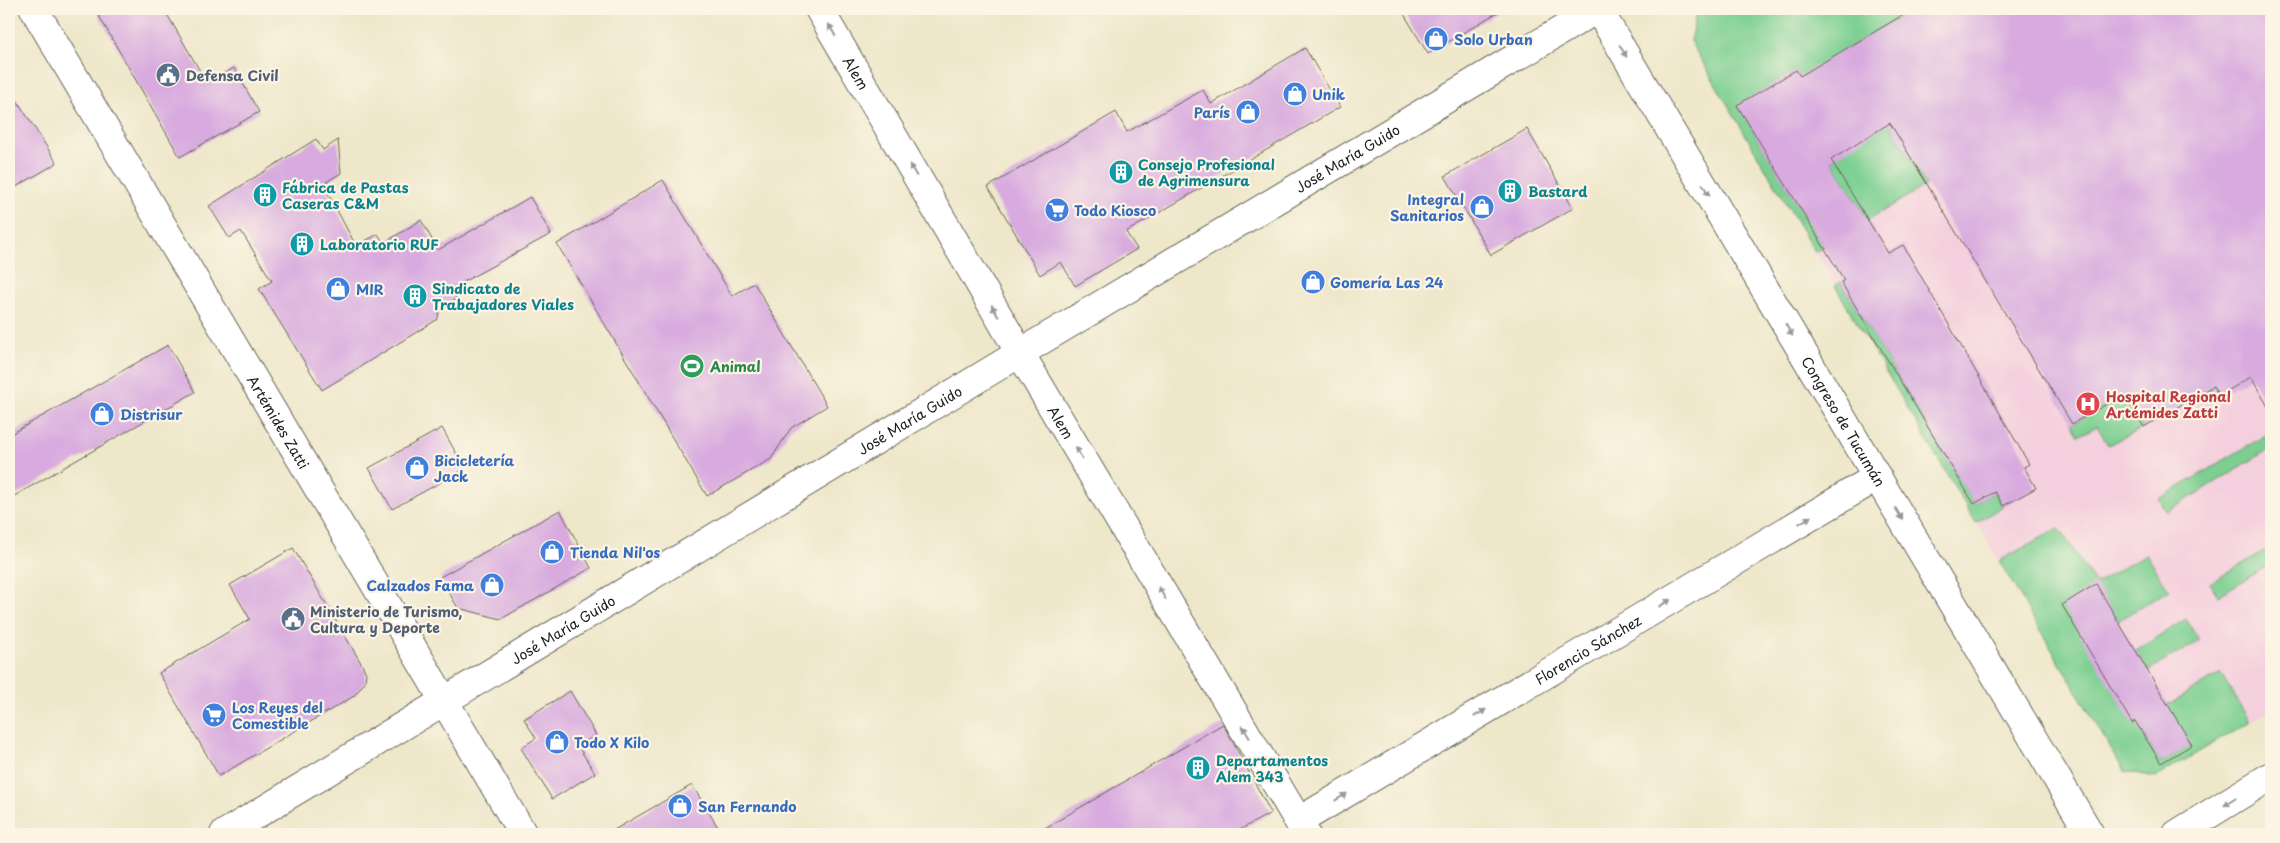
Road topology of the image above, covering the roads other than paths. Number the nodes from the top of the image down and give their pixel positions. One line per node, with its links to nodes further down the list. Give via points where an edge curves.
1 (34, 9): 6 (street, Artémides Zatti)
2 (820, 9): 4 (street, Alem, one-way to 2)
3 (1598, 9): 4 (street, José María Guido); 5 (street, Congreso de Tucumán, one-way to 5)
4 (1020, 353): 6 (street, José María Guido); 8 (street, Alem, one-way to 4)
5 (1877, 477): 8 (street, Florencio Sánchez, one-way to 5); 11 (street, Congreso de Tucumán, one-way to 11)
6 (445, 700): 9 (street, José María Guido); 10 (street, Artémides Zatti)
7 (2271, 776): 12 (street, one-way to 12)
8 (1303, 828)
9 (224, 834)
10 (524, 834)
11 (2090, 834)
12 (2177, 834)

